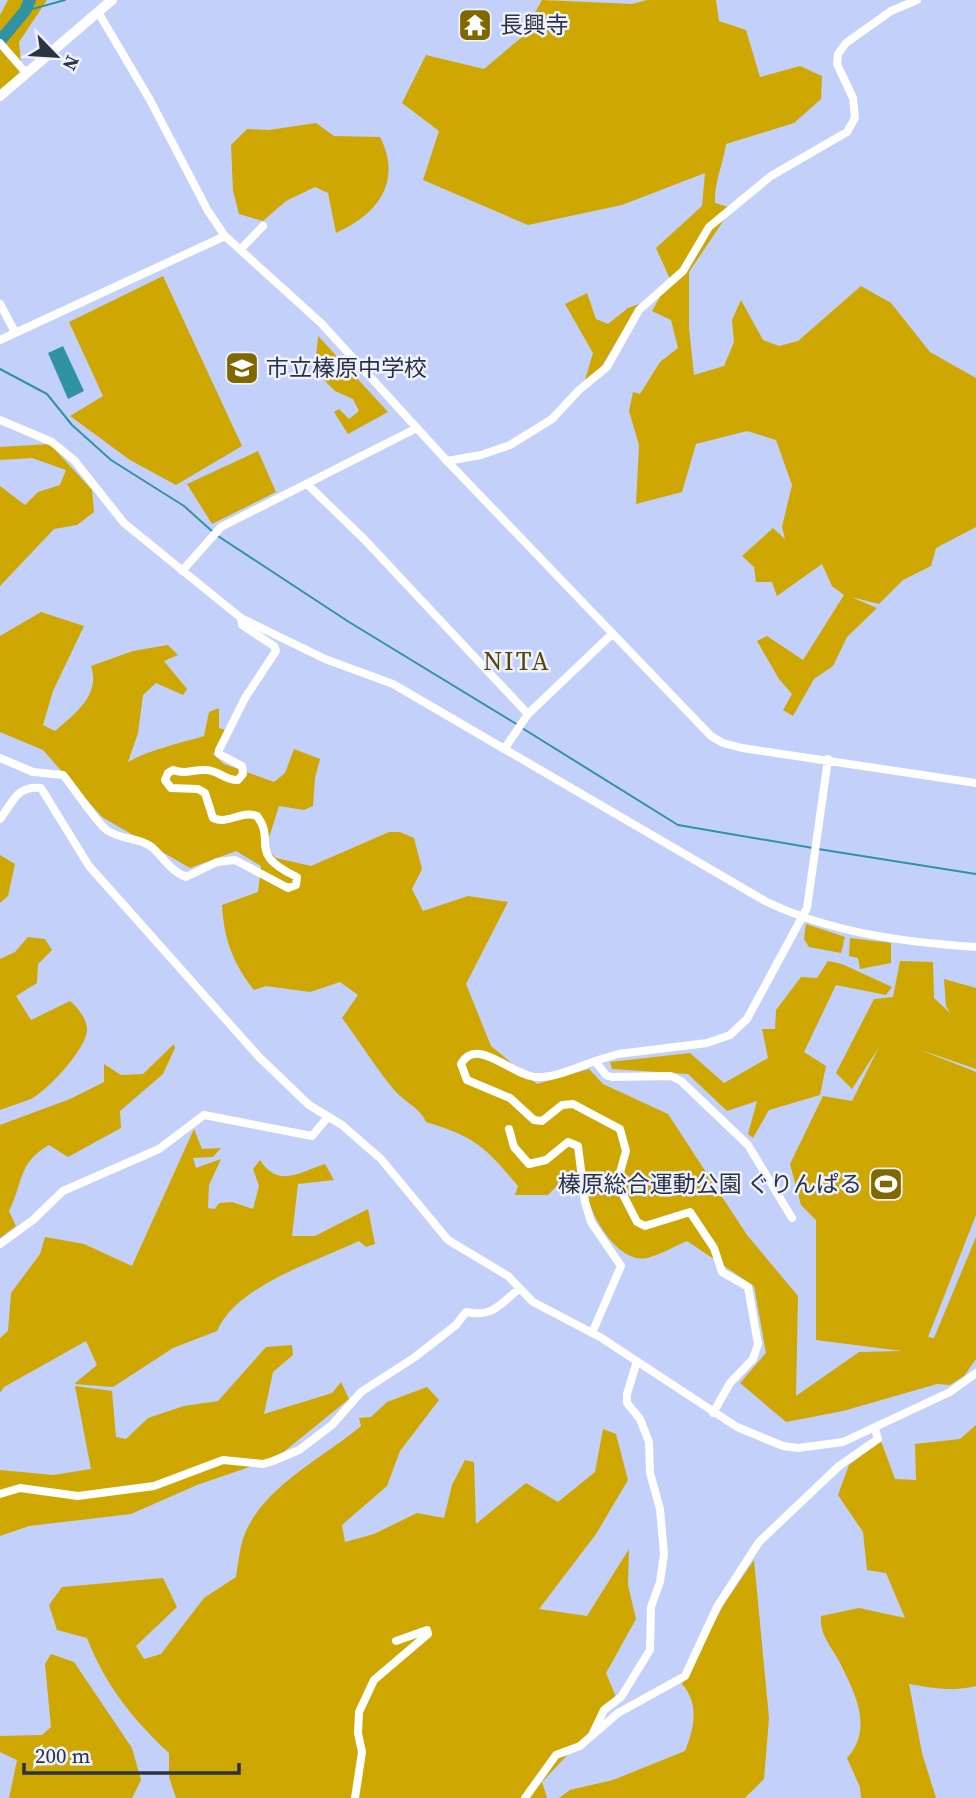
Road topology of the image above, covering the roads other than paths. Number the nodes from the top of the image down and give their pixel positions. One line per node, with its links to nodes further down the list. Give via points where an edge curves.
1 (113, 0): 3 (main road)
2 (917, 0): 15 (street, via 891,11 846,43 838,54 837,64 853,98 855,118 846,132 771,176 709,227 683,271 639,310 607,367 552,419 510,445)
3 (98, 12): 5 (main road); 8 (street)
4 (0, 43): 5 (street)
5 (26, 73): 6 (main road)
6 (0, 96)
7 (263, 226): 9 (street)
8 (225, 236): 9 (street); 11 (street)
9 (241, 249): 14 (street, via 321,323)
10 (0, 304): 11 (street)
11 (15, 332): 12 (street)
12 (0, 340)
13 (0, 420): 17 (street, via 52,442 74,460 124,523)
14 (417, 428): 15 (street); 16 (street)
15 (447, 461): 19 (street)
16 (308, 485): 17 (street, via 221,527); 20 (street, via 363,537)
17 (183, 571): 18 (street)
18 (241, 618): 21 (street, via 326,659 393,684); 24 (street, via 242,625 276,651 219,750 242,766 243,774 230,781 206,770 185,775 173,770 165,780 171,788 205,793 212,818 219,821 241,814 257,816 269,861 297,877 296,885 288,888 235,860 217,862 186,877 174,872 153,848 122,839 103,827 63,775)
19 (612, 634): 20 (street); 23 (street, via 723,743)
20 (528, 714): 21 (street)
21 (505, 748): 28 (street)
22 (0, 758): 24 (street)
23 (828, 759): 25 (street); 28 (street)
24 (23, 770): 26 (street)
25 (976, 783)
26 (27, 786): 27 (street); 31 (street, via 41,788 89,866 242,1038 298,1096)
27 (0, 819)
28 (803, 919): 29 (street, via 835,929); 30 (street, via 747,1019 730,1035 707,1043)
29 (976, 947)
30 (595, 1061): 33 (street, via 612,1077 671,1076 681,1081 748,1145); 39 (street, via 539,1078 518,1074 474,1052 461,1064 467,1080 510,1098 534,1120 542,1121 562,1105 573,1104 620,1129 626,1151 617,1183 637,1222 645,1226 690,1212 714,1248 722,1272 748,1287 758,1344)
31 (328, 1117): 34 (street, via 312,1136 204,1115 159,1149 63,1191); 35 (street, via 380,1159 449,1240 500,1271)
32 (509, 1129): 36 (street, via 514,1147 528,1164 546,1160 568,1142 578,1146 591,1222 621,1266)
33 (792, 1218)
34 (0, 1244)
35 (519, 1289): 36 (street, via 533,1302); 41 (street, via 490,1313 461,1315 456,1325 415,1357 361,1392 332,1425 299,1450 273,1461 223,1460 154,1486 78,1496 20,1488)
36 (592, 1333): 37 (street)
37 (637, 1361): 39 (street); 43 (street, via 627,1403 649,1442 664,1554 651,1607 650,1650 621,1697 604,1710)
38 (976, 1373): 40 (street, via 950,1392)
39 (713, 1413): 40 (street, via 749,1433 798,1448 843,1442)
40 (875, 1429): 43 (street, via 878,1438 839,1466 759,1542 718,1607 685,1676 618,1713)
41 (0, 1494)
42 (396, 1641): 44 (street, via 427,1630 406,1656 374,1680 359,1712 362,1752)
43 (593, 1733): 45 (street, via 580,1746 556,1755)
44 (355, 1798)
45 (525, 1798)

